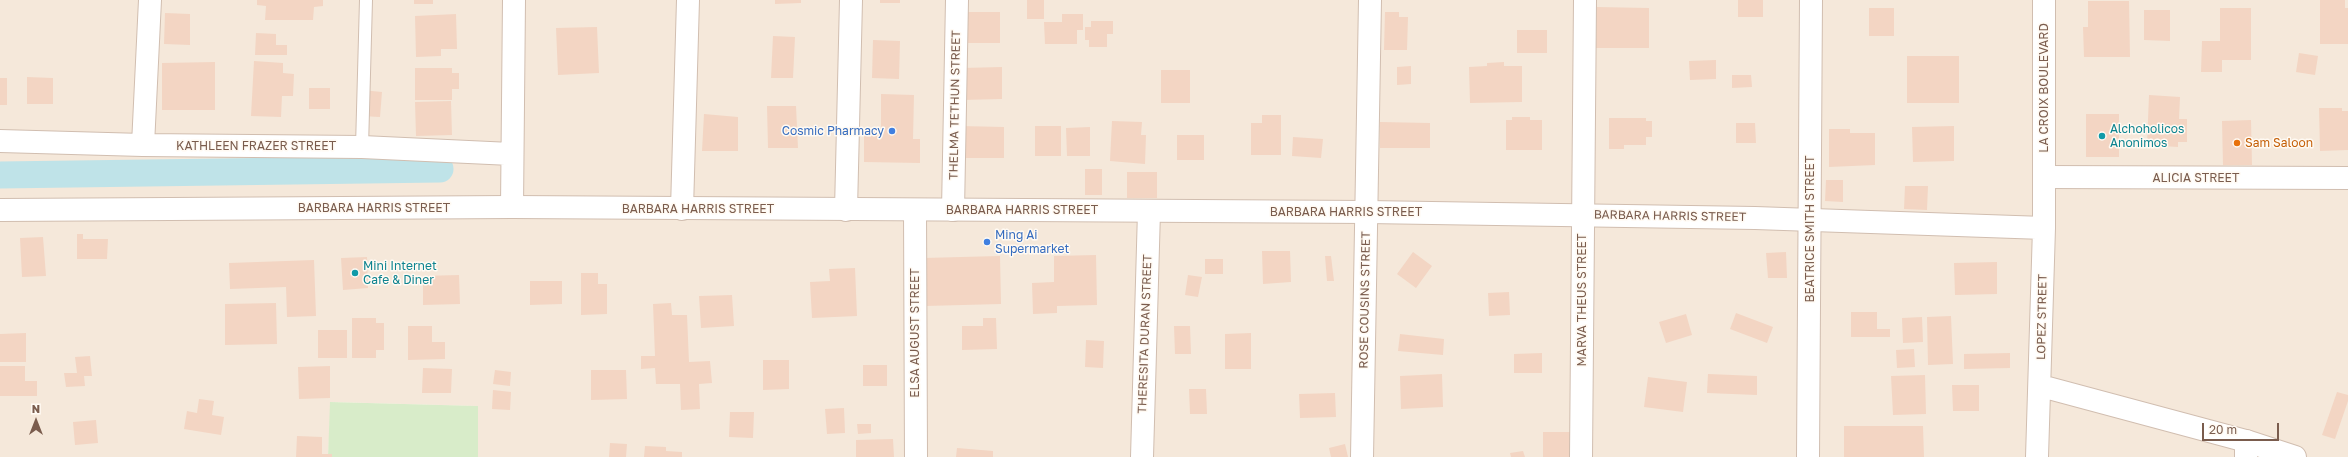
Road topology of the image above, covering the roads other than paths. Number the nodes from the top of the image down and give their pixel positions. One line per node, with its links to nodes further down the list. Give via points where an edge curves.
1 (150, 0): 12 (street)
2 (366, 0): 13 (lane)
3 (514, 0): 14 (street)
4 (688, 0): 18 (street)
5 (851, 0): 20 (street)
6 (957, 0): 22 (street, THELMA TETHUN STREET)
7 (1370, 0): 24 (street, ROSE COUSINS STREET)
8 (1585, 0): 25 (street, MARVA THEUS STREET)
9 (1811, 0): 26 (street, BEATRICE SMITH STREET)
10 (2044, 0): 15 (street, LA CROIX BOULEVARD)
11 (0, 140): 12 (street, KATHLEEN FRAZER STREET)
12 (143, 145): 13 (street, KATHLEEN FRAZER STREET)
13 (362, 147): 14 (street, KATHLEEN FRAZER STREET)
14 (511, 154): 17 (street)
15 (2044, 177): 16 (street, ALICIA STREET); 27 (street, LOPEZ STREET)
16 (2348, 178)
17 (512, 207): 18 (street, BARBARA HARRIS STREET); 19 (street, BARBARA HARRIS STREET)
18 (682, 209): 20 (street, BARBARA HARRIS STREET)
19 (0, 210)
20 (846, 210): 21 (street, BARBARA HARRIS STREET)
21 (915, 210): 22 (street, BARBARA HARRIS STREET); 30 (street, ELSA AUGUST STREET)
22 (953, 210): 23 (street, BARBARA HARRIS STREET)
23 (1149, 211): 24 (street, BARBARA HARRIS STREET); 31 (street, THERESITA DURAN STREET)
24 (1367, 212): 25 (street, BARBARA HARRIS STREET); 32 (street, ROSE COUSINS STREET)
25 (1582, 214): 26 (street, BARBARA HARRIS STREET); 33 (street, MARVA THEUS STREET)
26 (1810, 221): 27 (street, BARBARA HARRIS STREET); 34 (street, BEATRICE SMITH STREET)
27 (2044, 228): 28 (street, LOPEZ STREET)
28 (2041, 386): 29 (street); 35 (street, LOPEZ STREET)
29 (2246, 449): 36 (street)
30 (916, 457)
31 (1142, 457)
32 (1362, 457)
33 (1580, 457)
34 (1808, 457)
35 (2037, 457)
36 (2295, 457)

